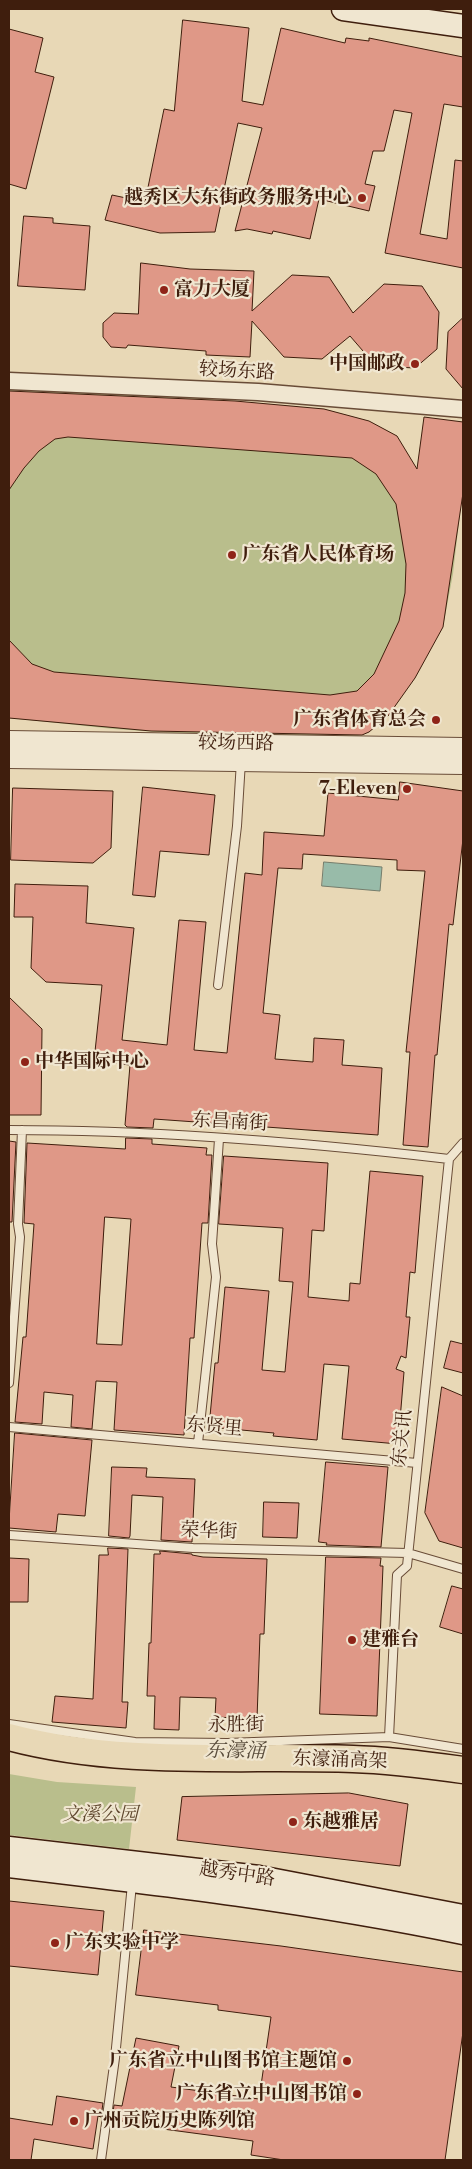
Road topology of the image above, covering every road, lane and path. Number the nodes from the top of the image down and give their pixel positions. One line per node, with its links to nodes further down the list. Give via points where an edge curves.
1 (343, 9): 2 (main road)
2 (463, 26)
3 (9, 381): 4 (street, 较场东路, via 258,392)
4 (463, 409)
5 (9, 741): 6 (street, 较场西路)
6 (463, 748)
7 (9, 758): 8 (street, 较场西路)
8 (241, 762): 9 (street, 较场西路); 10 (lane, via 237,826)
9 (463, 764)
10 (218, 986)
11 (9, 1130): 12 (lane, 东昌南街)
12 (22, 1130): 13 (lane, 东昌南街); 16 (lane, via 20,1237)
13 (219, 1139): 15 (lane, 东昌南街, via 316,1144); 18 (lane, via 212,1244 216,1277)
14 (463, 1143): 15 (lane)
15 (449, 1160): 19 (lane, 东关讯)
16 (9, 1383)
17 (9, 1426): 18 (lane, 东贤里)
18 (198, 1443): 19 (lane, 东贤里)
19 (417, 1463): 21 (lane, 东关讯)
20 (9, 1535): 21 (lane, 荣华街, via 193,1548)
21 (408, 1553): 22 (lane); 25 (lane, 东关讯, via 407,1566 397,1575)
22 (463, 1569)
23 (9, 1724): 25 (lane, 永胜街, via 135,1742 227,1743)
24 (9, 1736): 27 (highway, 东濠涌高架, via 62,1749 138,1757 353,1759)
25 (389, 1737): 26 (lane, 永胜街)
26 (463, 1749)
27 (463, 1770)
28 (9, 1848): 30 (main road, 越秀中路)
29 (9, 1866): 30 (main road, 越秀中路)
30 (133, 1871): 31 (main road, 越秀中路, via 288,1882); 32 (main road, 越秀中路); 33 (lane, via 115,2058)
31 (463, 1916)
32 (463, 1933)
33 (101, 2160)

